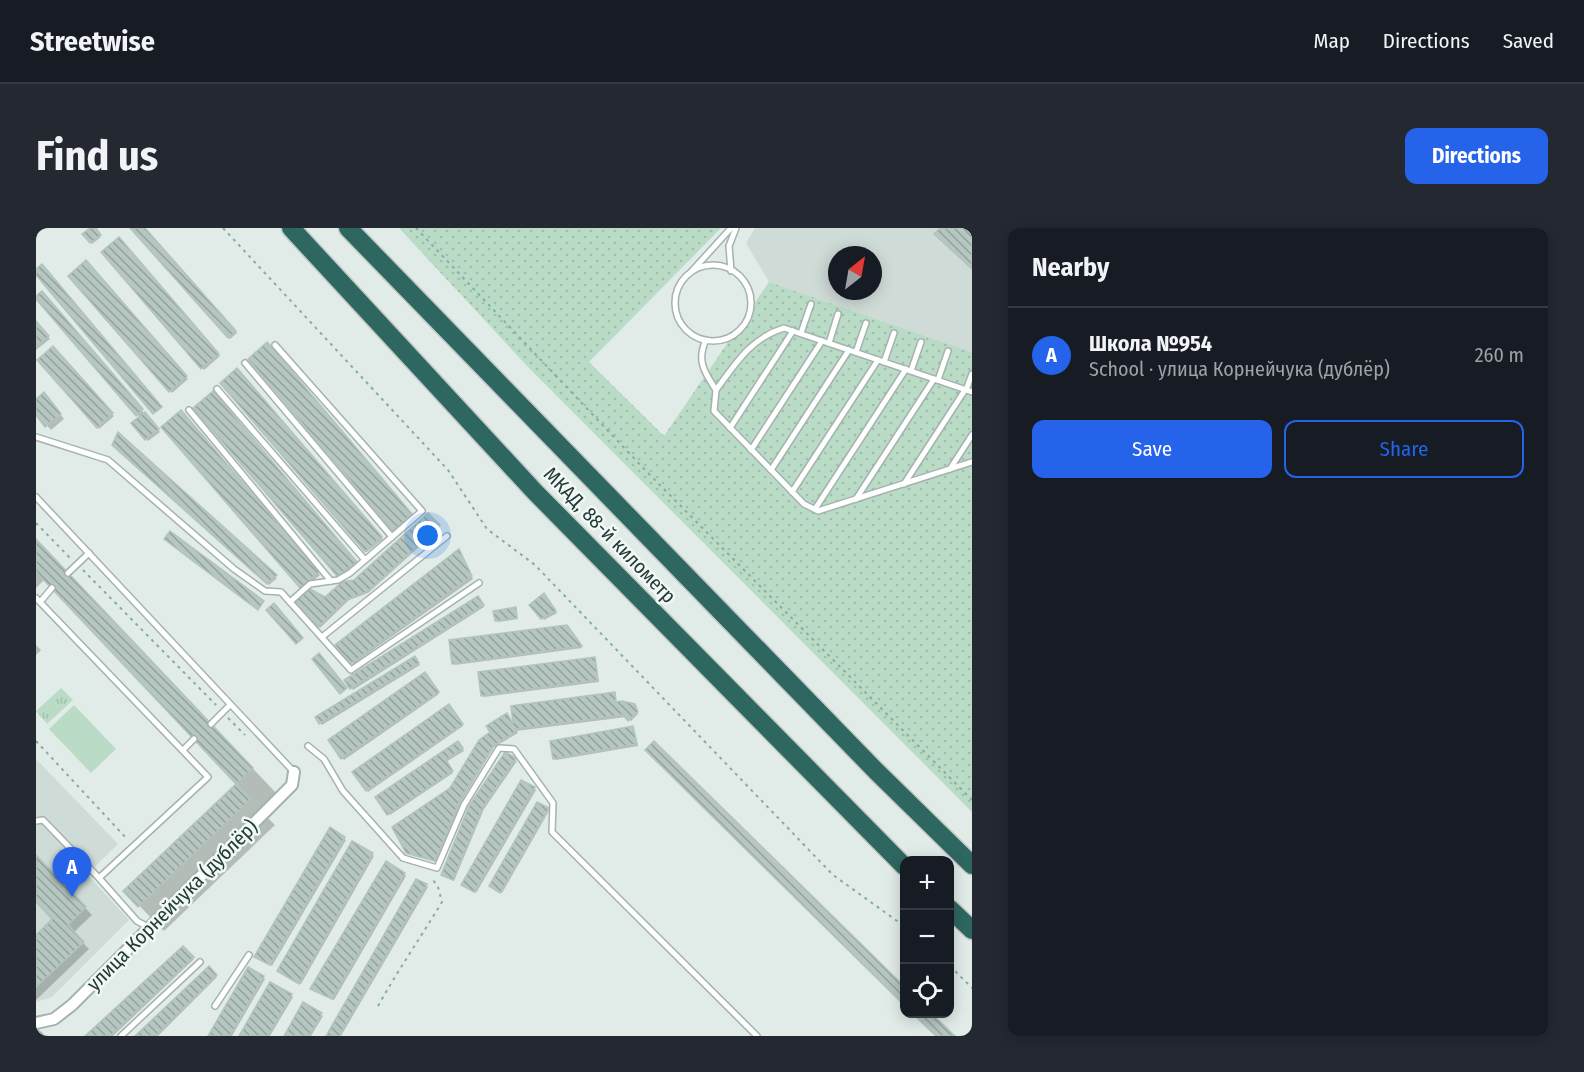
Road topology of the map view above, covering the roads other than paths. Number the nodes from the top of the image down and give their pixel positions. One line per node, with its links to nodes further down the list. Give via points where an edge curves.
1 (291, 228): 58 (highway, МКАД, 88-й километр, via 536,492)
2 (348, 228): 59 (highway, МКАД, 88-й километр)
3 (731, 228): 6 (lane)
4 (736, 228): 5 (lane, via 729,246)
5 (731, 271): 6 (lane, via 714,266); 13 (lane, via 747,288 749,313 735,334)
6 (691, 273): 13 (lane, via 680,286 676,310 688,332)
7 (811, 304): 11 (lane)
8 (838, 314): 14 (lane)
9 (866, 323): 17 (lane)
10 (793, 331): 11 (lane); 25 (lane, via 784,328 768,332 749,347); 28 (lane)
11 (801, 333): 14 (lane)
12 (894, 333): 19 (lane)
13 (706, 340): 25 (lane, via 701,363)
14 (825, 342): 17 (lane); 31 (lane)
15 (921, 342): 21 (lane)
16 (275, 345): 41 (lane, via 422,511)
17 (852, 351): 19 (lane); 34 (lane)
18 (948, 351): 23 (lane)
19 (881, 361): 21 (lane); 36 (lane)
20 (245, 363): 41 (lane)
21 (908, 370): 23 (lane); 39 (lane)
22 (972, 374): 26 (lane)
23 (936, 380): 26 (lane); 38 (lane)
24 (218, 389): 43 (lane)
25 (716, 390): 28 (lane, via 714,411)
26 (968, 390): 35 (lane)
27 (189, 410): 45 (lane)
28 (730, 428): 31 (lane)
29 (972, 435): 33 (lane)
30 (36, 436): 49 (lane, via 108,460 234,569 265,591 281,592)
31 (751, 450): 34 (lane)
32 (972, 462): 33 (lane)
33 (950, 469): 35 (lane)
34 (771, 470): 36 (lane)
35 (904, 484): 38 (lane)
36 (792, 492): 39 (lane)
37 (36, 497): 42 (lane)
38 (856, 499): 39 (lane)
39 (815, 509)
40 (447, 536): 50 (lane)
41 (392, 537): 43 (lane)
42 (89, 554): 44 (lane); 51 (lane)
43 (365, 561): 45 (lane)
44 (68, 573)
45 (331, 581): 49 (lane, via 310,584)
46 (479, 583): 50 (lane, via 351,669)
47 (52, 588): 48 (lane)
48 (38, 600): 55 (lane)
49 (290, 602): 50 (lane)
50 (322, 638)
51 (230, 705): 52 (lane); 56 (lane)
52 (211, 723)
53 (194, 739): 55 (lane)
54 (308, 746): 71 (lane, via 324,759 343,791 404,858 437,868 464,805 499,748 514,749 553,802 552,832)
55 (183, 750): 60 (lane, via 208,777)
56 (294, 772): 62 (street, улица Корнейчука (дублёр), via 292,785)
57 (36, 821): 60 (lane, via 43,820)
58 (900, 862)
59 (972, 865)
60 (99, 878): 62 (lane, via 137,921)
61 (951, 910): 63 (highway)
62 (150, 928): 67 (street, улица Корнейчука (дублёр), via 72,1005 54,1019)
63 (972, 930)
64 (249, 955): 66 (lane)
65 (200, 962): 70 (lane)
66 (215, 1006)
67 (36, 1023)
68 (36, 1033): 69 (lane)
69 (40, 1036)
70 (121, 1036)
71 (757, 1036)

